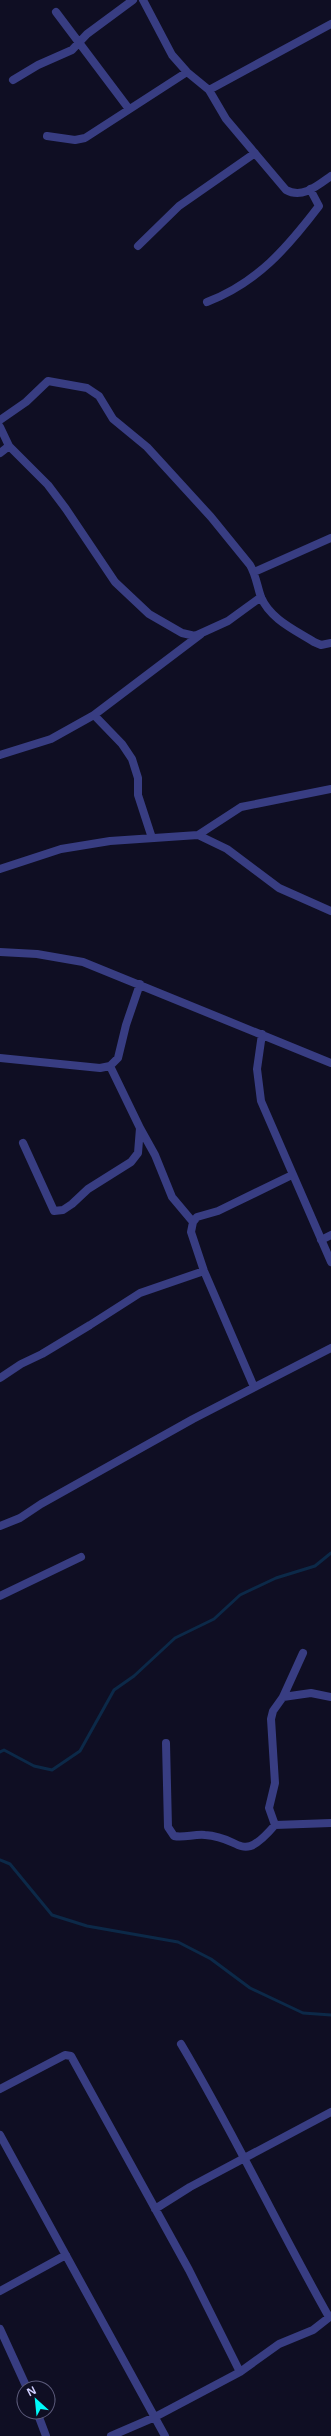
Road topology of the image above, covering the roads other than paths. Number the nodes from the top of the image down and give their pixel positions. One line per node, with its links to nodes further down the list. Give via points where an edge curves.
1 (133, 0): 5 (street)
2 (143, 0): 6 (street, via 172,54)
3 (56, 12): 5 (street)
4 (331, 24): 8 (street)
5 (78, 42): 7 (street, via 67,53 38,65); 9 (street)
6 (187, 72): 8 (street); 9 (street)
7 (13, 80)
8 (209, 90): 11 (street, via 226,119)
9 (129, 110): 10 (street, via 80,139)
10 (47, 136)
11 (255, 153): 13 (street, via 286,190 300,194); 14 (street, via 179,206)
12 (331, 176): 13 (street)
13 (310, 189): 15 (street, via 318,206 286,246 247,283 235,291)
14 (138, 246)
15 (207, 302)
16 (0, 420): 21 (street, via 26,402 48,381 87,388 94,392 119,425 147,447 211,517)
17 (0, 427): 18 (street)
18 (9, 446): 19 (street); 23 (street, via 48,485 114,582 149,614 168,626 188,635)
19 (0, 453)
20 (331, 538): 21 (street)
21 (254, 572): 22 (street)
22 (261, 597): 23 (street, via 240,614); 24 (street, via 266,607 279,620 314,642)
23 (202, 634): 25 (street)
24 (331, 643)
25 (94, 715): 26 (street, via 51,739); 29 (street, via 122,744 132,759 138,778 138,795)
26 (0, 755)
27 (331, 789): 28 (street, via 241,807)
28 (198, 835): 29 (street); 31 (street, via 227,849 279,888)
29 (152, 838): 30 (street, via 110,841 61,849)
30 (0, 869)
31 (331, 911)
32 (0, 952): 33 (street, via 37,954 83,962)
33 (140, 984): 34 (street); 37 (street, via 118,1058)
34 (262, 1034): 36 (street); 40 (street, via 257,1069 258,1088 264,1109)
35 (0, 1058): 37 (street, via 100,1068)
36 (331, 1062)
37 (110, 1066): 38 (street)
38 (140, 1128): 39 (street, via 138,1153 131,1162 58,1211 54,1211); 41 (street, via 155,1154 172,1197)
39 (23, 1143)
40 (292, 1175): 41 (street, via 218,1211 197,1216); 43 (street)
41 (193, 1222): 45 (street, via 191,1232)
42 (331, 1235): 43 (street)
43 (321, 1240): 44 (street)
44 (331, 1262)
45 (204, 1271): 47 (street, via 140,1293); 48 (street)
46 (331, 1348): 48 (street)
47 (0, 1378)
48 (254, 1387): 49 (street, via 20,1518)
49 (0, 1526)
50 (81, 1557): 51 (street)
51 (0, 1596)
52 (303, 1653): 53 (street)
53 (283, 1696): 54 (street, via 311,1693); 57 (street, via 271,1719 275,1783 269,1808)
54 (331, 1696)
55 (166, 1743): 57 (street, via 168,1827 174,1836 180,1838 205,1835 241,1848 260,1842)
56 (331, 1823): 57 (street)
57 (275, 1824)
58 (181, 2044): 62 (street)
59 (0, 2089): 63 (street, via 64,2055 71,2056)
60 (331, 2112): 62 (street)
61 (0, 2135): 64 (street)
62 (244, 2158): 63 (street); 66 (street)
63 (155, 2209): 68 (street)
64 (66, 2256): 65 (street); 70 (street)
65 (0, 2291)
66 (330, 2317): 68 (street, via 308,2333 279,2344)
67 (0, 2329): 69 (street)
68 (240, 2372): 70 (street)
69 (23, 2380)
70 (155, 2417): 73 (street); 74 (street)
71 (40, 2420): 72 (street)
72 (46, 2436)
73 (111, 2436)
74 (165, 2436)

